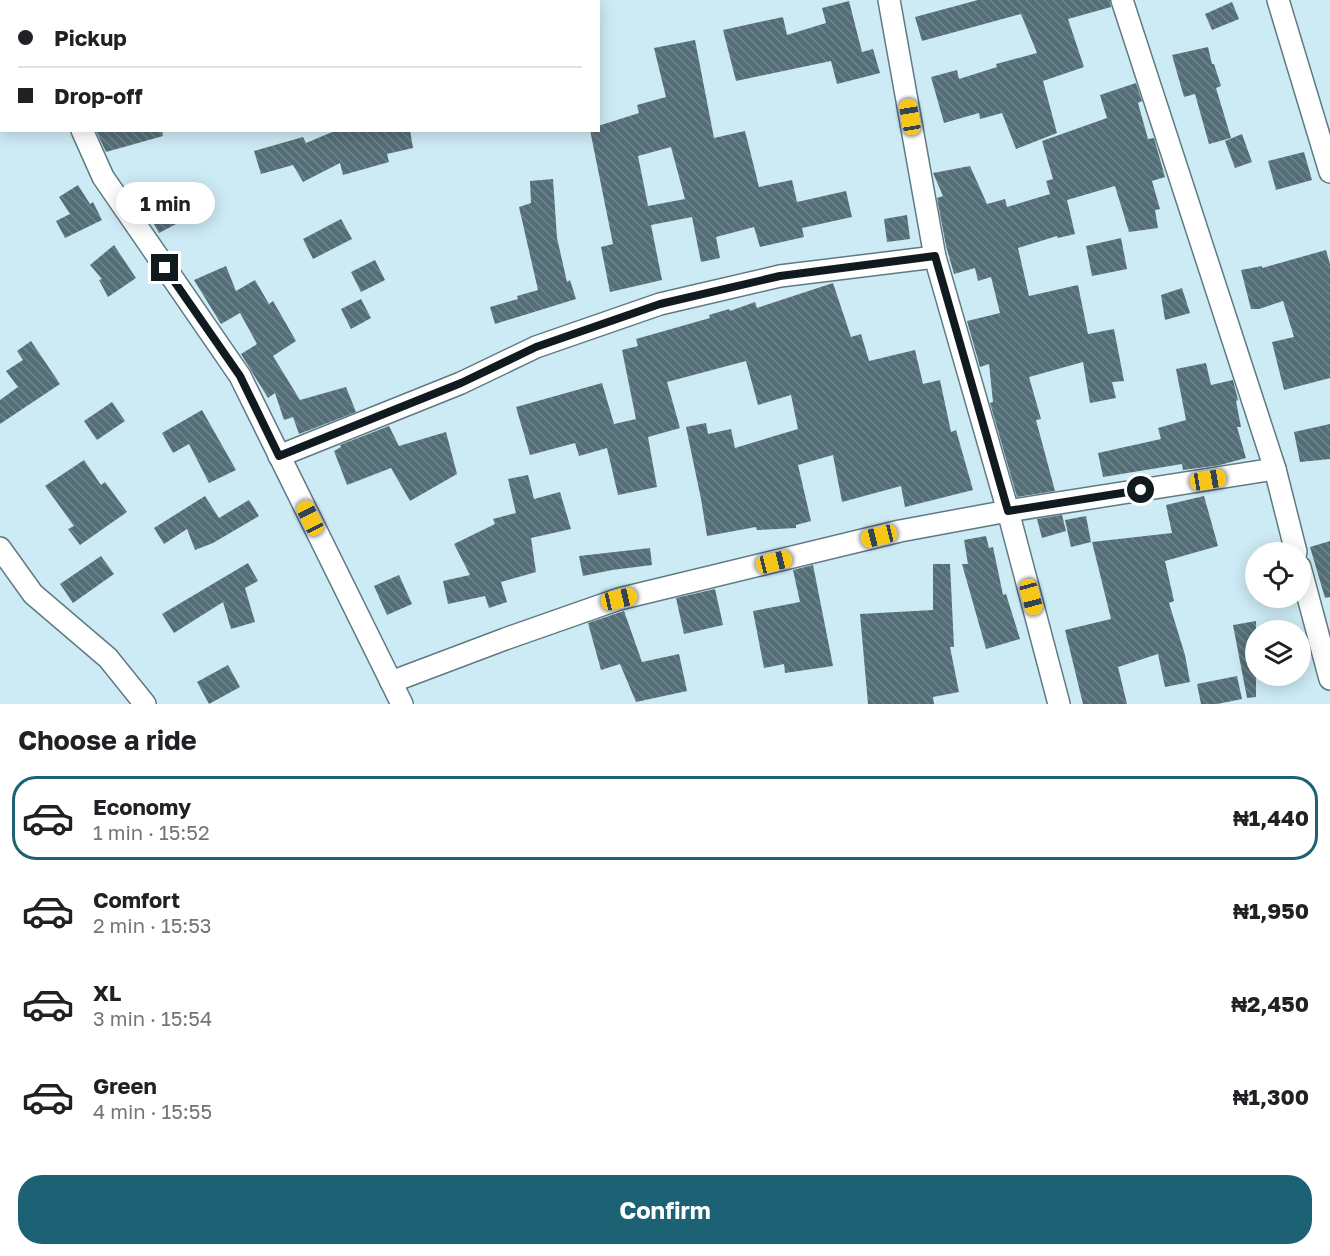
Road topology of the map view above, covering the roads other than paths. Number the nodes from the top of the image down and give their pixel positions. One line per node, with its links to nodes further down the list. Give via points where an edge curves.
1 (889, 0): 6 (street)
2 (1122, 0): 8 (street)
3 (1278, 0): 5 (street)
4 (83, 132): 7 (street, via 103,177 240,376)
5 (1330, 172)
6 (935, 256): 7 (street, via 780,276 660,304 536,347 461,383); 9 (street)
7 (279, 456): 14 (street)
8 (1275, 469): 9 (street); 10 (street)
9 (1008, 511): 14 (street, via 900,531 619,599); 17 (street)
10 (1293, 542)
11 (0, 550): 15 (street, via 33,594 108,658)
12 (1311, 608): 13 (street)
13 (1330, 679)
14 (391, 682): 16 (street)
15 (146, 704)
16 (402, 704)
17 (1059, 704)

